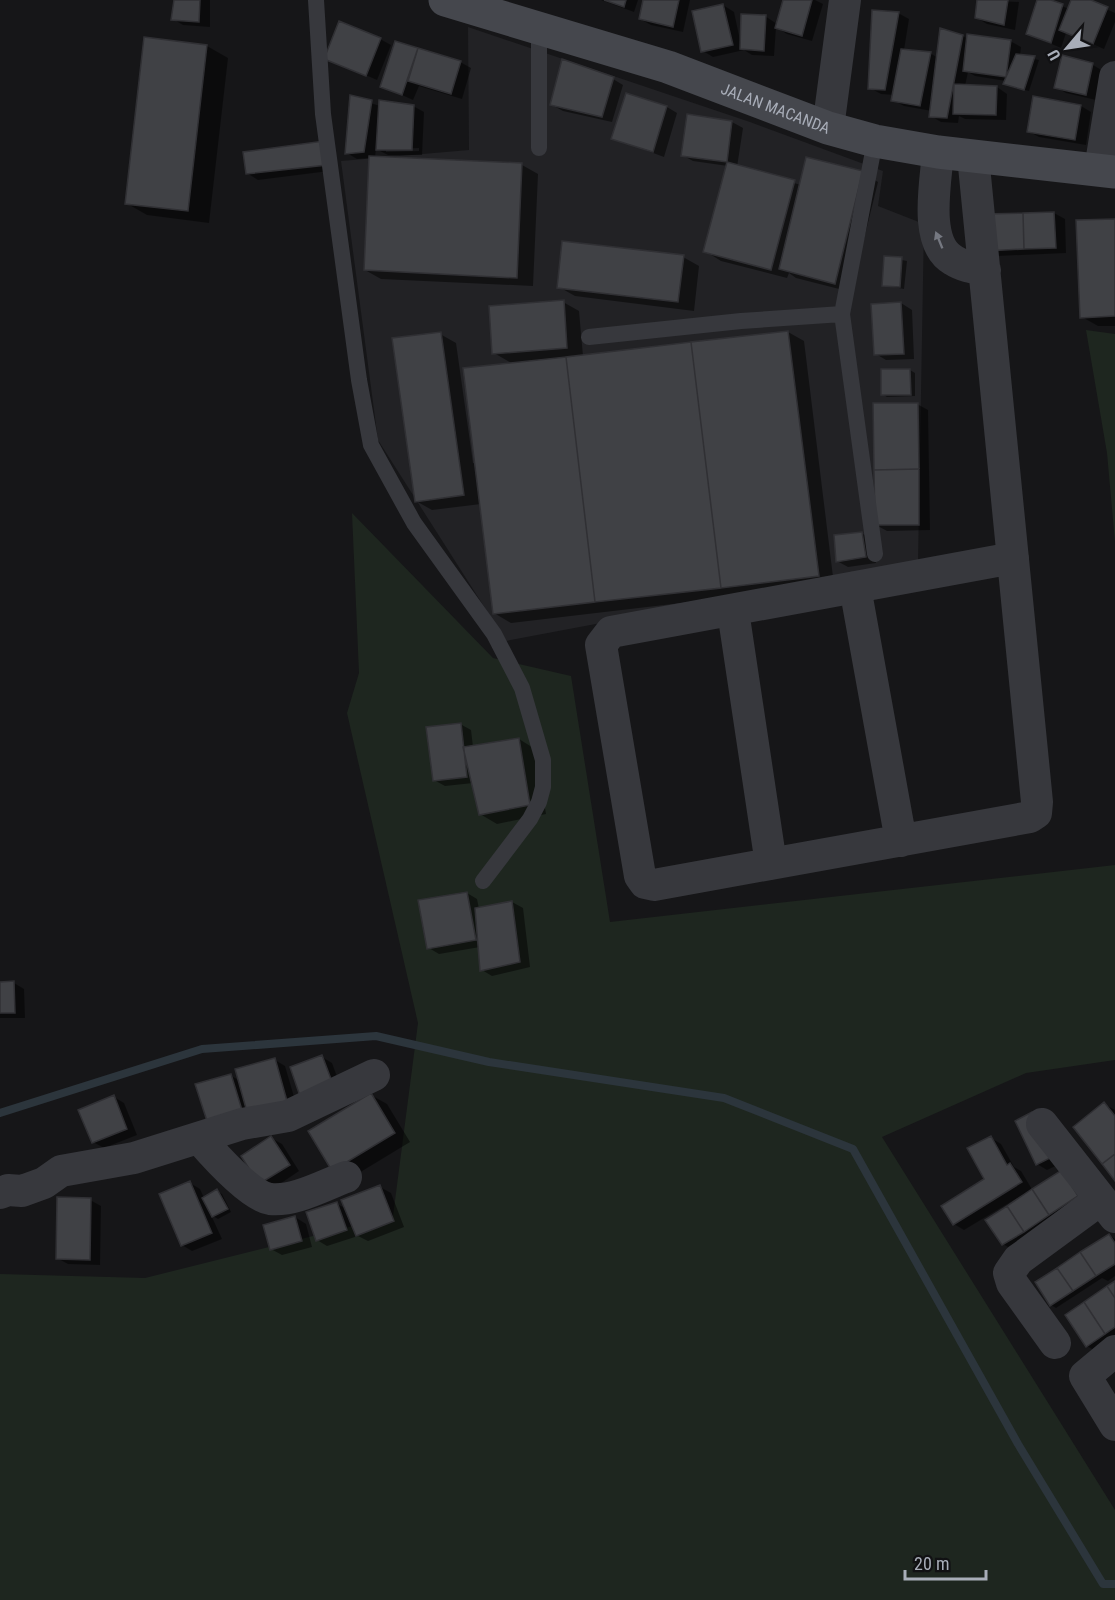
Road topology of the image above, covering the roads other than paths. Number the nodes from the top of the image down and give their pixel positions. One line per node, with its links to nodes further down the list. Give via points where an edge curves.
1 (316, 0): 21 (lane, via 323,114 371,445 414,523 494,634 522,688 543,760 539,802)
2 (445, 0): 4 (street, JALAN MACANDA)
3 (845, 0): 6 (street)
4 (539, 26): 6 (street, JALAN MACANDA, via 668,67); 8 (lane)
5 (1115, 77): 11 (street)
6 (828, 128): 7 (street, JALAN MACANDA)
7 (875, 141): 9 (street, JALAN MACANDA); 13 (lane)
8 (538, 148)
9 (938, 152): 10 (street, JALAN MACANDA); 12 (street, one-way to 9, via 951,260 936,237)
10 (973, 156): 11 (street, JALAN MACANDA); 12 (street)
11 (1107, 170)
12 (985, 270): 16 (street)
13 (842, 314): 14 (lane); 15 (lane)
14 (589, 338)
15 (875, 554)
16 (1013, 558): 17 (street); 19 (street, via 1036,813 1030,818)
17 (855, 586): 18 (street); 19 (street)
18 (733, 611): 20 (street); 20 (street, via 611,632 601,645 640,876 645,883 654,885)
19 (901, 841): 20 (street)
20 (771, 864)
21 (483, 881)
22 (374, 1075): 24 (street, via 288,1116 242,1124)
23 (1041, 1124): 27 (street)
24 (200, 1139): 25 (street, via 261,1197 279,1199); 26 (street, via 134,1158 61,1171 22,1191)
25 (346, 1177)
26 (0, 1193)
27 (1108, 1208): 28 (street, via 1018,1260 1009,1273)
28 (1055, 1343)
29 (1115, 1351): 30 (street, via 1085,1376)
30 (1115, 1425)

